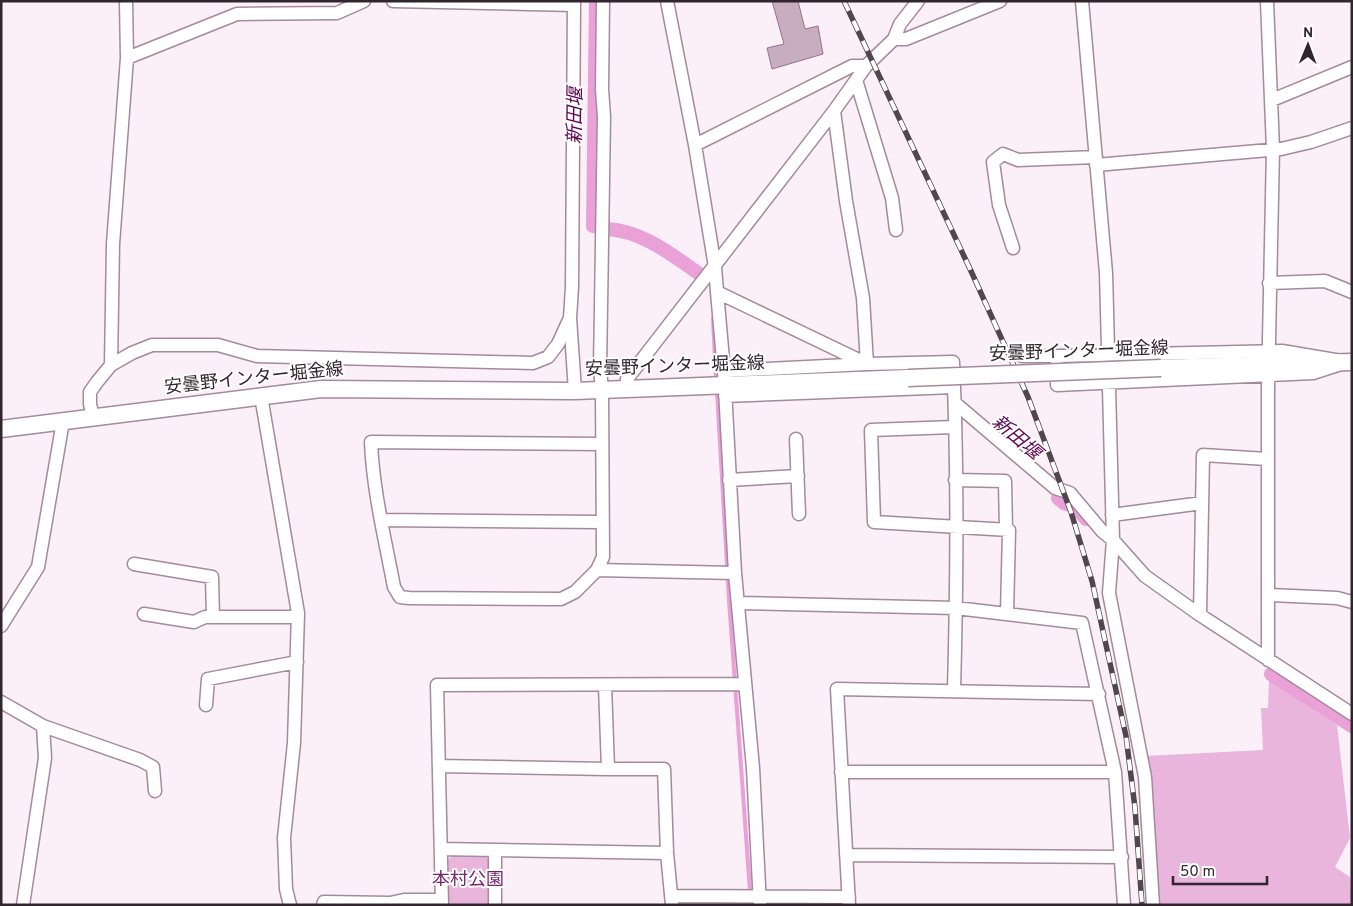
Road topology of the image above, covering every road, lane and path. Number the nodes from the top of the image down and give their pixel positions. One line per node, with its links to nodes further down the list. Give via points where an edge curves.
1 (126, 1): 12 (street)
2 (364, 1): 12 (street, via 337,13 237,14)
3 (393, 1): 10 (street)
4 (603, 1): 39 (street)
5 (667, 1): 19 (street)
6 (918, 1): 11 (street, via 900,24)
7 (1000, 1): 11 (street, via 906,39)
8 (1082, 1): 21 (street)
9 (1267, 1): 16 (street)
10 (574, 3): 28 (street)
11 (894, 39): 13 (street)
12 (127, 58): 35 (street, via 113,244)
13 (866, 66): 15 (street); 19 (street, via 852,66)
14 (1352, 67): 16 (street)
15 (856, 80): 17 (street); 22 (street, via 892,198)
16 (1272, 100): 20 (street)
17 (834, 111): 24 (street); 33 (street, via 863,298)
18 (1352, 128): 20 (street, via 1311,142)
19 (695, 145): 24 (street)
20 (1273, 149): 21 (street); 25 (street)
21 (1096, 161): 23 (street, via 1018,160 1004,154 993,162 998,205); 29 (street)
22 (896, 230)
23 (1013, 248)
24 (715, 267): 26 (street); 40 (street, via 627,379)
25 (1269, 284): 27 (street, via 1325,281); 34 (street)
26 (717, 292): 33 (street); 36 (street)
27 (1352, 292)
28 (570, 318): 35 (street, via 548,357 533,363 258,356 218,345 152,345); 41 (street)
29 (1109, 355): 31 (street); 34 (street); 37 (street)
30 (1022, 356): 31 (street)
31 (1057, 356): 37 (street, via 1057,386)
32 (1349, 362): 34 (main road, 安曇野インター堀金線)
33 (867, 364): 36 (street); 38 (street, via 953,362)
34 (1268, 364): 36 (main road, 安曇野インター堀金線, bridge); 37 (street); 50 (street)
35 (111, 365): 44 (street, via 90,392)
36 (725, 384): 38 (street); 40 (main road, 安曇野インター堀金線); 52 (street)
37 (1110, 384): 56 (street)
38 (954, 387): 43 (street)
39 (602, 390): 40 (main road, 安曇野インター堀金線); 41 (main road, 安曇野インター堀金線); 49 (street)
40 (626, 390)
41 (575, 391): 42 (main road, 安曇野インター堀金線, via 321,389)
42 (261, 396): 44 (main road, 安曇野インター堀金線); 73 (street)
43 (955, 403): 46 (street); 61 (street, via 1055,488 1070,493)
44 (93, 417): 45 (main road, 安曇野インター堀金線)
45 (63, 421): 47 (main road, 安曇野インター堀金線); 74 (street, via 38,567)
46 (954, 427): 53 (street); 59 (street, via 871,430 874,522)
47 (1, 430)
48 (796, 439): 51 (street)
49 (602, 444): 57 (street, via 370,442); 58 (street)
50 (1267, 459): 54 (street, via 1203,455); 65 (street)
51 (798, 476): 52 (street); 55 (street)
52 (729, 480): 64 (street)
53 (955, 480): 59 (street); 60 (street, via 1005,481)
54 (1202, 503): 56 (street); 71 (street)
55 (799, 514)
56 (1112, 515): 61 (street)
57 (381, 520): 58 (street); 63 (street, via 394,588 400,597 561,598 575,592)
58 (602, 522): 63 (street, via 603,556)
59 (956, 526): 60 (street); 68 (street)
60 (1006, 530): 70 (street, via 1009,530)
61 (1113, 540): 71 (street, via 1146,576); 104 (street, via 1109,593 1145,777)
62 (134, 564): 72 (street, via 212,577)
63 (597, 570): 64 (street)
64 (735, 573): 67 (street)
65 (1268, 594): 66 (street, via 1337,598); 75 (street)
66 (1352, 602)
67 (738, 603): 68 (street); 77 (street)
68 (956, 608): 70 (street); 79 (street)
69 (144, 614): 72 (street, via 194,622)
70 (1007, 614): 80 (street, via 1082,622)
71 (1200, 615): 75 (street)
72 (213, 616): 73 (street)
73 (298, 617): 76 (street)
74 (1, 626)
75 (1268, 660): 83 (street)
76 (297, 662): 82 (street, via 208,679); 100 (street, via 294,742 284,838 286,889)
77 (744, 684): 78 (street); 96 (street, via 753,768)
78 (605, 685): 85 (street, via 437,685); 86 (street)
79 (954, 690): 80 (street); 87 (street, via 836,689)
80 (1099, 694): 88 (street)
81 (1, 702): 84 (street)
82 (206, 705)
83 (1352, 714)
84 (43, 726): 89 (street, via 153,767); 99 (street, via 45,758)
85 (439, 766): 86 (street); 90 (street)
86 (608, 768): 92 (street, via 664,769)
87 (841, 772): 88 (street); 93 (street)
88 (1115, 772): 94 (street)
89 (156, 791)
90 (441, 849): 91 (street); 98 (street)
91 (495, 850): 92 (street); 102 (street)
92 (667, 853): 95 (street)
93 (846, 855): 94 (street); 97 (street)
94 (1122, 857): 103 (street)
95 (672, 900): 96 (street)
96 (760, 901): 97 (street)
97 (849, 901)
98 (442, 902): 101 (street, via 324,902)
99 (23, 905)
100 (290, 905)
101 (324, 905)
102 (495, 905)
103 (1124, 905)
104 (1153, 905)

